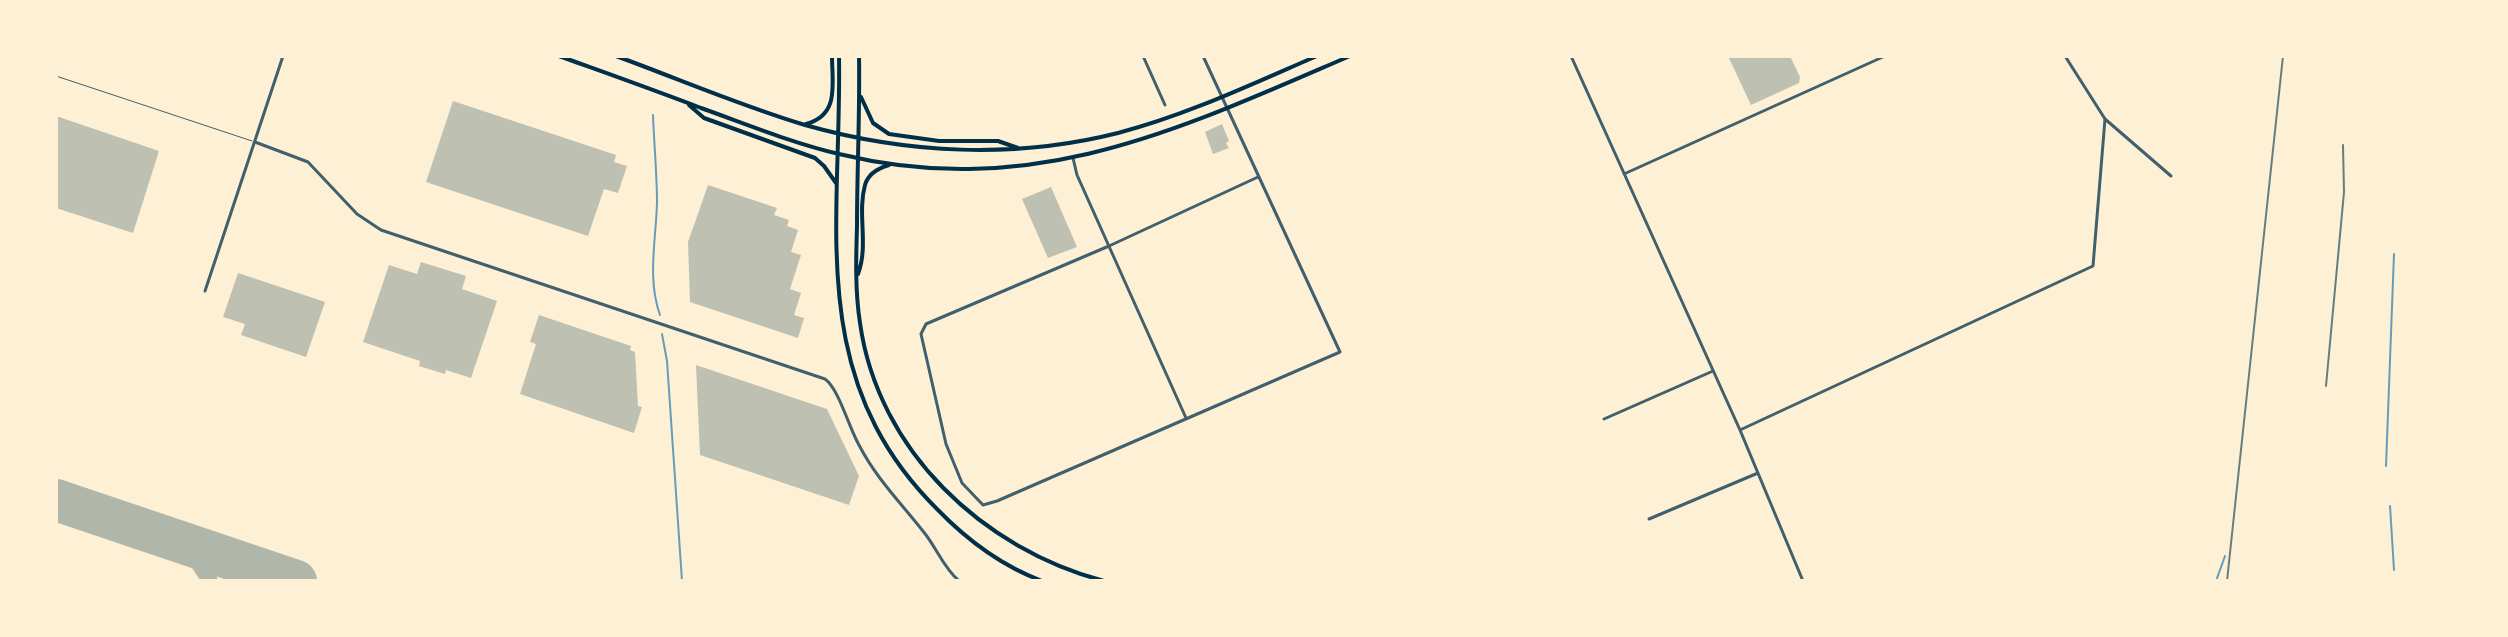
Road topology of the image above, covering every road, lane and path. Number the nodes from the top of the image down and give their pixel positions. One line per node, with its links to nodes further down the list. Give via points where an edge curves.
1 (283, 56): 24 (street)
2 (559, 56): 17 (main road)
3 (616, 56): 21 (main road)
4 (832, 56): 21 (main road, via 830,106 821,118)
5 (839, 56): 22 (main road)
6 (859, 56): 15 (main road)
7 (1143, 56): 18 (street)
8 (1203, 56): 16 (street)
9 (1317, 56): 16 (main road)
10 (1350, 56): 19 (main road)
11 (1571, 56): 30 (street)
12 (1885, 56): 30 (street)
13 (2065, 56): 20 (street)
14 (56, 76): 24 (lane)
15 (859, 93): 23 (main road); 25 (main road, via 873,123 889,134 998,141)
16 (1222, 97): 19 (street); 25 (main road, via 1121,132)
17 (685, 102): 26 (main road); 33 (main road, via 704,118 815,158)
18 (1165, 105)
19 (1227, 109): 28 (main road); 32 (street)
20 (2105, 119): 31 (street); 40 (street, via 2093,266)
21 (804, 124): 22 (main road)
22 (838, 132): 23 (main road); 26 (main road)
23 (858, 137): 25 (main road, via 929,149); 27 (main road)
24 (255, 142): 36 (street); 43 (street, via 308,162 357,214 381,230 825,379 871,467)
25 (1020, 149)
26 (838, 154): 27 (main road); 33 (main road)
27 (857, 158): 29 (main road); 35 (main road)
28 (1073, 158): 29 (main road, via 986,168); 34 (street)
29 (891, 164): 35 (main road, via 874,172 865,185 864,259)
30 (1624, 174): 37 (street)
31 (2171, 176)
32 (1258, 177): 34 (street); 38 (street, via 1340,352)
33 (838, 185): 44 (main road, via 839,308 849,360 876,429 905,475 945,518 982,548)
34 (1109, 246): 38 (street); 38 (street, via 926,324 921,334 946,444 962,483 983,505)
35 (856, 280): 45 (main road, via 860,325 873,374 896,425 925,468 1001,537 1038,558)
36 (205, 291)
37 (1713, 371): 39 (street); 40 (street)
38 (1186, 418)
39 (1604, 419)
40 (1740, 430): 41 (street)
41 (1758, 473): 42 (street); 46 (street)
42 (1649, 519)
43 (959, 581)
44 (1042, 581)
45 (1104, 581)
46 (1803, 581)

